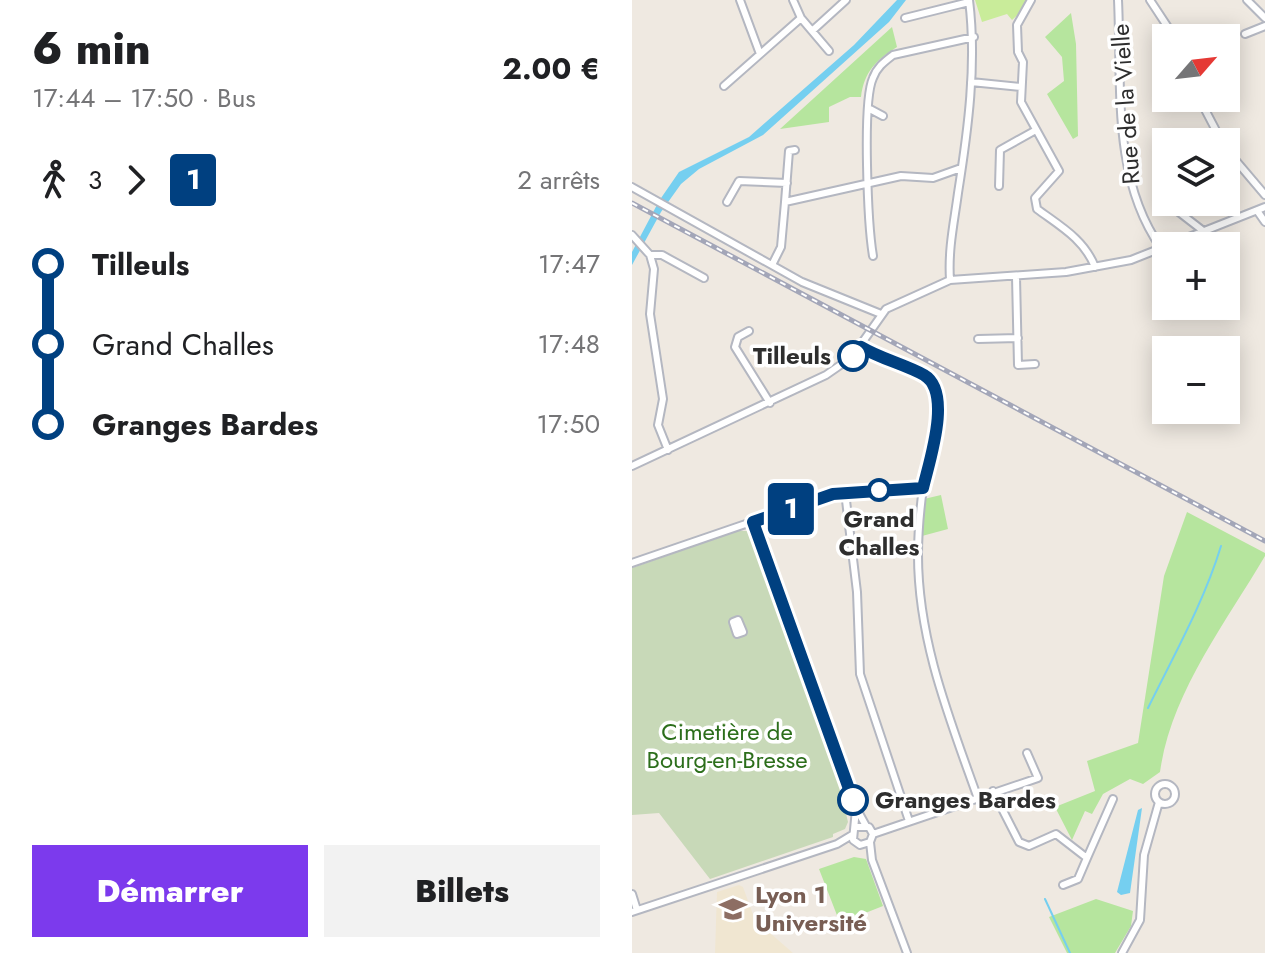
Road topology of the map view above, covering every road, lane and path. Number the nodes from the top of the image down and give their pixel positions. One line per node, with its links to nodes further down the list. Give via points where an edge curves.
1 (740, 0): 18 (street)
2 (793, 0): 9 (street)
3 (846, 0): 14 (street)
4 (1031, 0): 21 (street, via 1017,25)
5 (1118, 0): 41 (street, Rue de la Vielle, via 1126,173)
6 (1150, 0): 12 (street)
7 (1247, 0): 11 (street)
8 (969, 1): 10 (street); 16 (street)
9 (801, 18): 14 (street); 18 (street)
10 (905, 18)
11 (1265, 18)
12 (1166, 24)
13 (1265, 26): 15 (street)
14 (812, 31): 17 (street)
15 (1245, 34)
16 (974, 37): 19 (street); 22 (street, via 893,55 872,79)
17 (829, 51)
18 (760, 54): 20 (street)
19 (971, 82): 21 (street); 27 (street)
20 (724, 86)
21 (1021, 87): 24 (street, via 1021,102)
22 (868, 108): 23 (street); 29 (street)
23 (883, 116)
24 (1036, 130): 30 (street, via 1000,150); 47 (street, via 1059,171 1035,198 1037,209 1081,243)
25 (795, 150): 28 (street, via 789,151)
26 (1240, 166): 32 (street)
27 (961, 168): 29 (street, via 933,178 901,176); 50 (street, via 948,245)
28 (787, 183): 33 (street, via 739,181); 34 (street)
29 (870, 185): 34 (street); 45 (street)
30 (999, 186)
31 (632, 187): 46 (street)
32 (1265, 195)
33 (727, 202)
34 (785, 202): 46 (street, via 781,247)
35 (1265, 207): 36 (street)
36 (1258, 212): 38 (street); 39 (street)
37 (1184, 216): 39 (street)
38 (1265, 222)
39 (1202, 230): 40 (street)
40 (1197, 232)
41 (1152, 235)
42 (634, 237): 43 (street)
43 (648, 252): 49 (street); 58 (street, via 654,269 650,314 663,399 658,425)
44 (1152, 252): 47 (street)
45 (873, 256)
46 (772, 265): 51 (street)
47 (1095, 267): 48 (street)
48 (1016, 277): 50 (street); 53 (street)
49 (704, 278)
50 (950, 280): 51 (street)
51 (881, 314): 55 (street)
52 (749, 331): 57 (street, via 738,337 735,347)
53 (1018, 338): 54 (street); 56 (street, via 1018,365)
54 (978, 339)
55 (861, 347): 57 (street, via 828,374); 60 (street, via 926,376 937,391 935,436)
56 (1035, 364)
57 (770, 403): 58 (street)
58 (668, 450): 59 (street)
59 (632, 466)
60 (923, 488): 61 (street); 66 (street, via 918,554 929,654)
61 (845, 492): 62 (street); 70 (street, via 860,674)
62 (753, 522): 63 (street); 69 (street)
63 (632, 563)
64 (1027, 753): 65 (street, via 1038,778)
65 (993, 791): 66 (street); 77 (street, via 1019,842 1029,846 1056,834)
66 (977, 796): 70 (street)
67 (1113, 799): 77 (street)
68 (1159, 802): 83 (street, via 1146,844 1140,920)
69 (855, 806): 71 (street); 72 (street)
70 (909, 821): 74 (street)
71 (866, 826): 72 (street); 74 (street)
72 (856, 827): 73 (street)
73 (852, 835): 75 (street); 76 (street)
74 (872, 838): 76 (street); 78 (street)
75 (837, 844): 76 (street); 81 (street)
76 (858, 844): 78 (street)
77 (1087, 858): 79 (street, via 1078,879)
78 (872, 860): 82 (street)
79 (1063, 885)
80 (632, 894): 81 (street)
81 (634, 911)
82 (907, 953)
83 (1122, 953)

